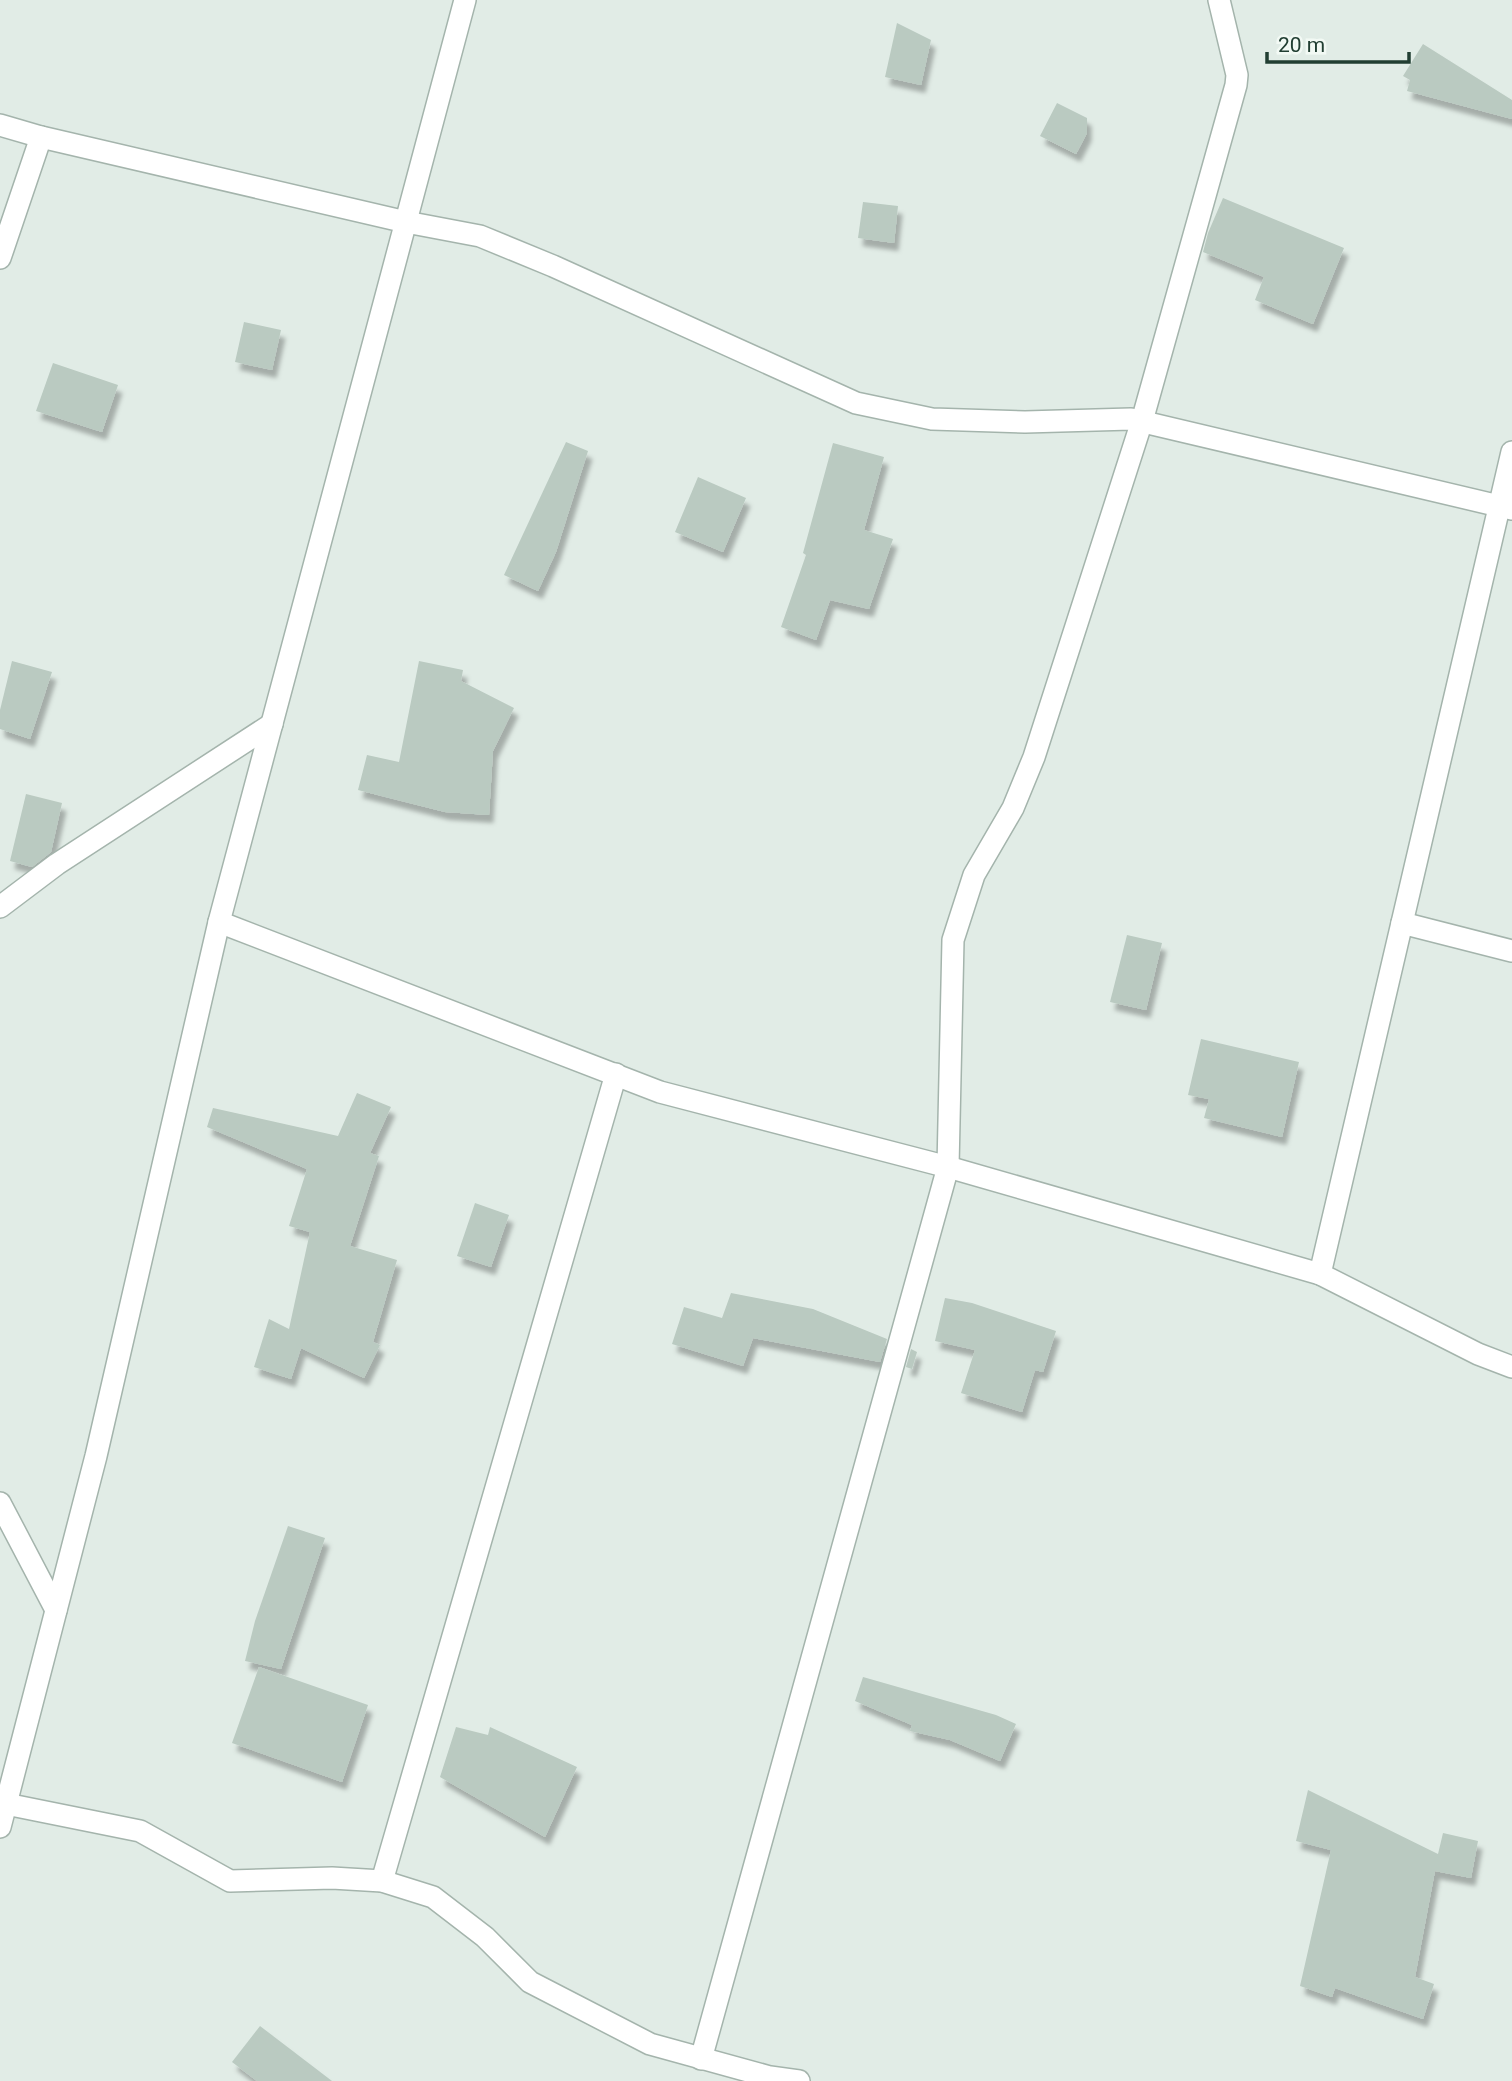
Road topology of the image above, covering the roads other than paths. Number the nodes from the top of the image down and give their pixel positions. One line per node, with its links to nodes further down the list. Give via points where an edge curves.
1 (465, 0): 5 (street)
2 (1219, 0): 7 (street, via 1236,85)
3 (0, 125): 4 (street)
4 (41, 137): 5 (street); 6 (street)
5 (406, 222): 7 (street, via 480,236 856,403 932,419); 10 (street)
6 (0, 258)
7 (1142, 421): 9 (street); 16 (street, via 1034,757 1013,808 974,875 953,940)
8 (1512, 453): 9 (street)
9 (1506, 507): 13 (street)
10 (272, 724): 11 (street, via 57,864); 12 (street)
11 (0, 907)
12 (219, 922): 15 (street); 20 (street)
13 (1402, 923): 14 (street); 17 (street)
14 (1512, 951)
15 (616, 1074): 16 (street, via 660,1091); 23 (street)
16 (948, 1167): 17 (street); 24 (street)
17 (1320, 1274): 18 (street)
18 (1512, 1367)
19 (0, 1503): 20 (street)
20 (56, 1610): 21 (street)
21 (6, 1804): 22 (street); 23 (street, via 139,1831 230,1881)
22 (0, 1827)
23 (382, 1881): 24 (street, via 433,1898 485,1937 530,1982 650,2044)
24 (701, 2059): 25 (street)
25 (799, 2081)

